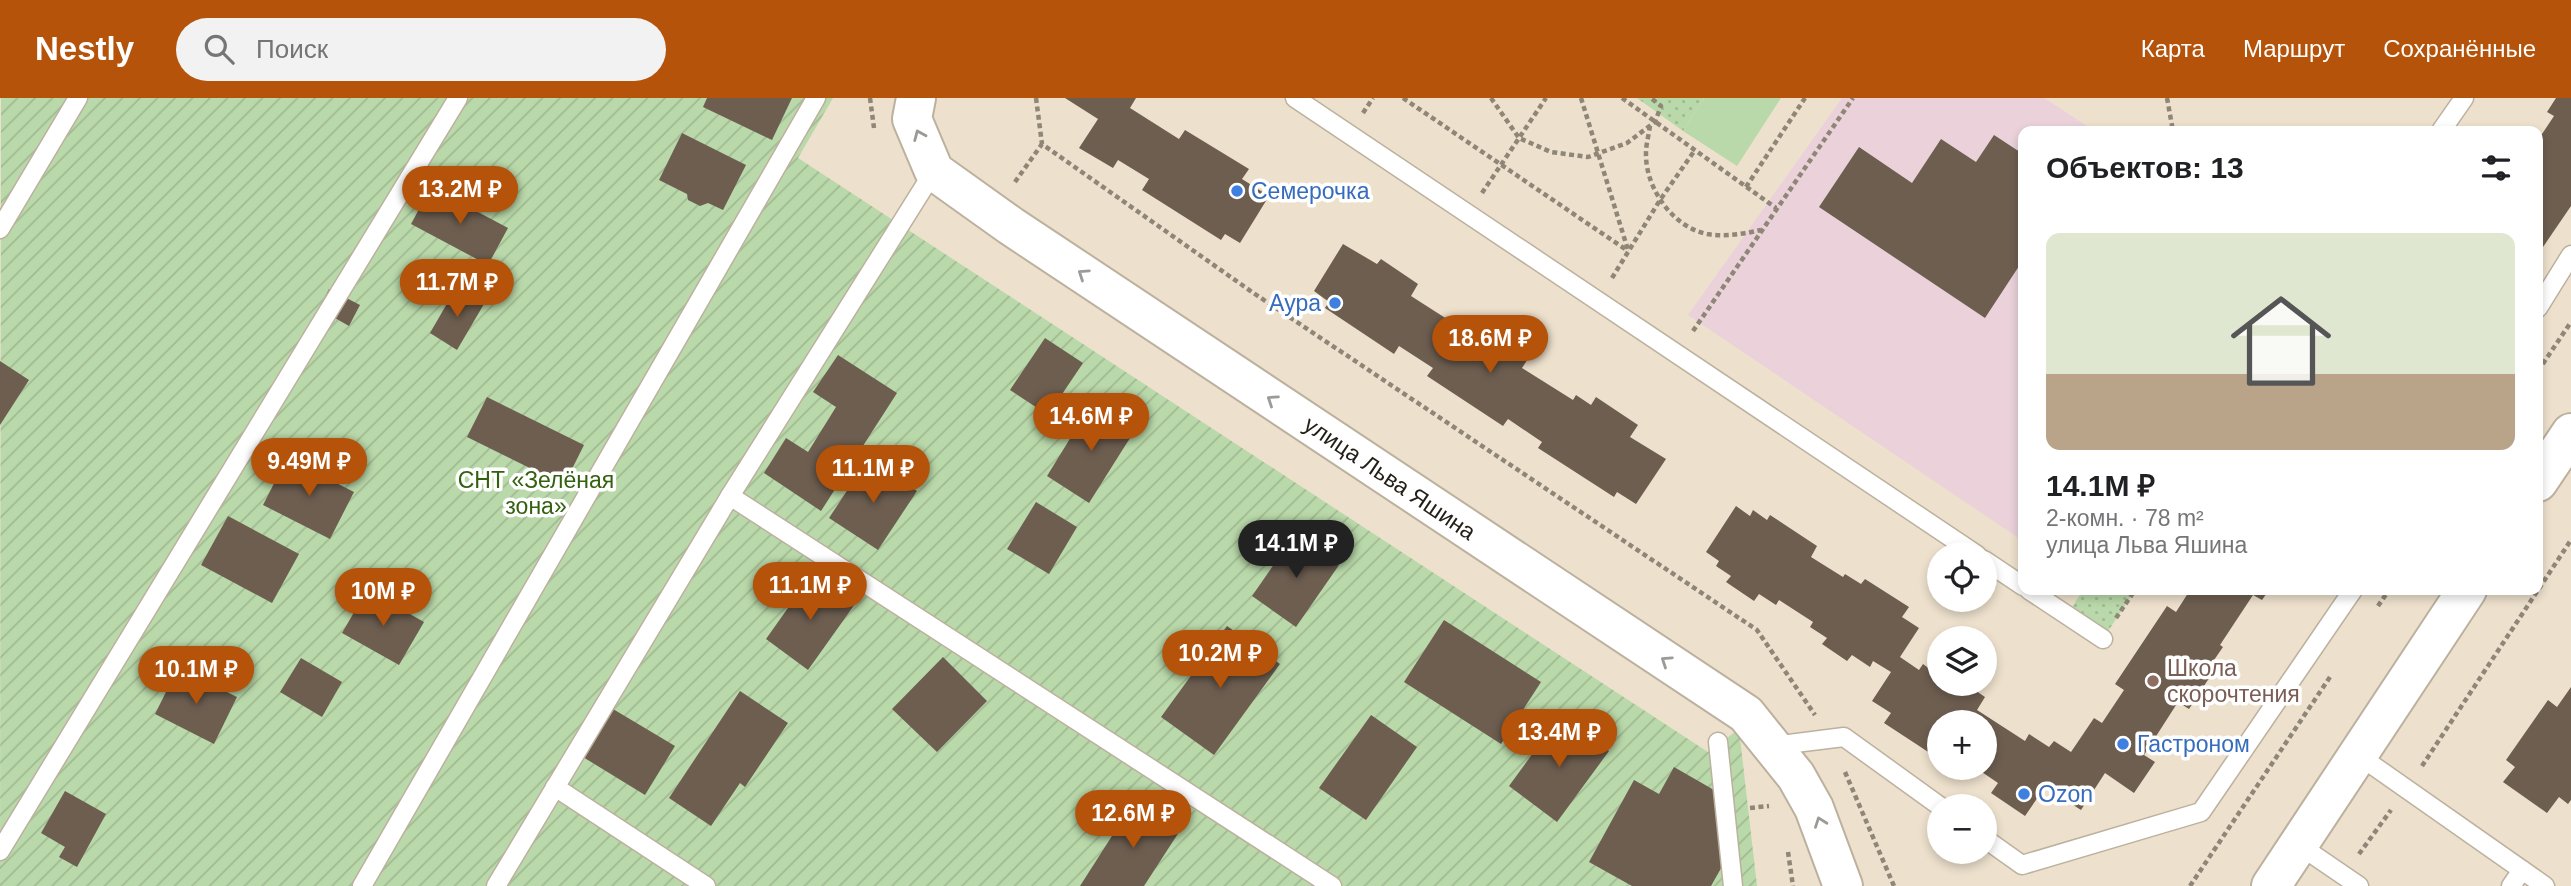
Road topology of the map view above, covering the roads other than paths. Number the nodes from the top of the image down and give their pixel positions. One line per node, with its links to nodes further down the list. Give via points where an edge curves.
1 (78, 98): 9 (lane)
2 (457, 98): 29 (lane)
3 (816, 98): 31 (lane)
4 (916, 98): 8 (street, one-way to 4, via 912,119)
5 (1295, 98): 15 (lane)
6 (2464, 98): 7 (lane)
7 (2444, 126)
8 (934, 171): 14 (lane); 23 (street, улица Льва Яшина, one-way to 8, via 1746,714)
9 (0, 229)
10 (2571, 255): 11 (lane)
11 (2543, 300)
12 (2571, 433): 13 (street)
13 (2543, 475)
14 (730, 496): 25 (lane); 34 (lane)
15 (1958, 542)
16 (1997, 569): 17 (lane)
17 (2018, 583)
18 (2037, 595): 21 (lane)
19 (2350, 595): 28 (lane, via 2201,812 2022,864)
20 (2464, 595): 24 (street)
21 (2103, 639)
22 (1718, 742): 35 (lane)
23 (1772, 746): 26 (lane, via 1844,737); 36 (street, улица Льва Яшина, one-way to 23, via 1814,808)
24 (2358, 755): 27 (street); 30 (lane)
25 (555, 787): 32 (lane); 33 (lane)
26 (1927, 797)
27 (2299, 845): 37 (street); 38 (lane)
28 (1997, 847)
29 (0, 851)
30 (2522, 870): 39 (lane); 40 (lane)
31 (362, 886)
32 (496, 886)
33 (706, 886)
34 (1332, 886)
35 (1733, 886)
36 (1843, 886)
37 (2272, 886)
38 (2359, 886)
39 (2511, 886)
40 (2545, 886)

